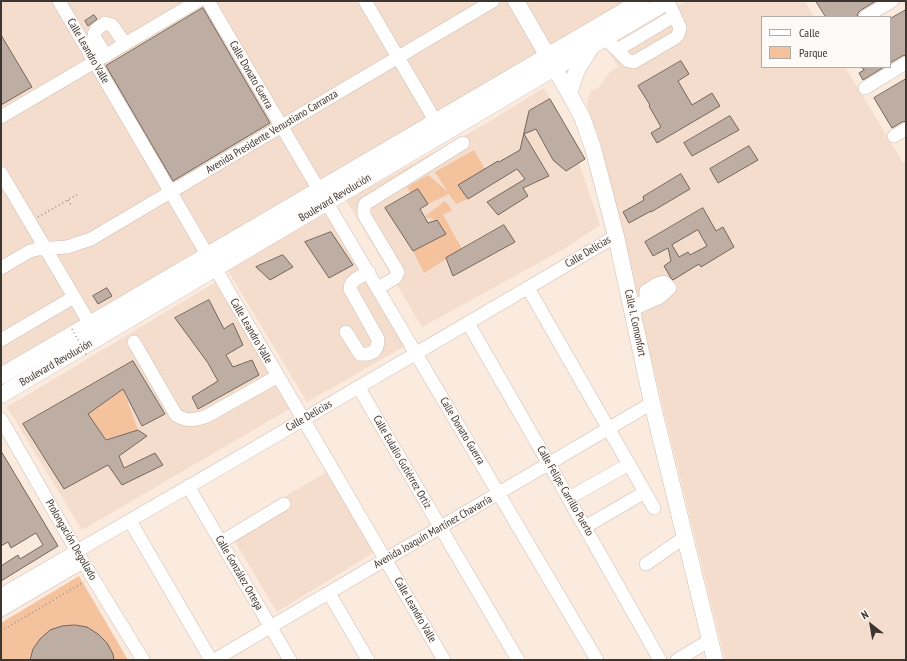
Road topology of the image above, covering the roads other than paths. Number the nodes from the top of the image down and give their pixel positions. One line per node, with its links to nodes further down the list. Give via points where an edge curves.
1 (59, 1): 15 (street, Calle Leandro Valle)
2 (198, 1): 12 (street)
3 (208, 1): 22 (street, Calle Donato Guerra)
4 (365, 1): 14 (street)
5 (493, 1): 14 (street, Avenida Presidente Venustiano Carranza)
6 (516, 1): 16 (main road, Calle I. Comonfort)
7 (641, 1): 16 (main road)
8 (892, 1): 10 (street)
9 (670, 6): 11 (main road, Boulevard Revolución); 13 (street); 13 (street, via 680,28 675,38 634,62 626,60)
10 (867, 16)
11 (598, 42): 13 (street); 16 (main road, Boulevard Revolución); 19 (main road, via 577,70)
12 (125, 44): 15 (street); 15 (street, via 112,25 105,23 94,33)
13 (617, 50)
14 (398, 57): 21 (street); 22 (street, Avenida Presidente Venustiano Carranza)
15 (100, 59): 20 (street); 28 (street, Calle Leandro Valle)
16 (552, 61): 19 (main road, Calle I. Comonfort); 21 (main road); 29 (main road, Boulevard Revolución)
17 (906, 63): 18 (street)
18 (865, 88)
19 (569, 92): 30 (main road, Calle I. Comonfort, via 582,117 593,148)
20 (1, 118)
21 (436, 122): 29 (main road)
22 (281, 125): 28 (street, Avenida Presidente Venustiano Carranza); 29 (street, Calle Donato Guerra)
23 (906, 129): 24 (street)
24 (894, 136)
25 (463, 143): 35 (street, via 365,204 364,215 398,272 395,278)
26 (1, 173): 27 (street)
27 (5, 190): 31 (street)
28 (170, 192): 31 (street, Avenida Presidente Venustiano Carranza, via 91,239 67,247); 32 (street, Calle Leandro Valle)
29 (323, 196): 32 (main road); 34 (street, Calle Donato Guerra)
30 (616, 236): 36 (street, Calle Delicias); 48 (main road, Calle I. Comonfort)
31 (46, 248): 33 (street, Avenida Presidente Venustiano Carranza, via 30,251); 37 (street)
32 (212, 262): 39 (main road); 45 (street, Calle Leandro Valle); 47 (main road, Boulevard Revolución)
33 (1, 268)
34 (369, 272): 35 (street, Calle Donato Guerra); 40 (street, via 352,282 350,289 378,339 378,345 373,352 360,354)
35 (378, 288): 43 (street, Calle Donato Guerra)
36 (528, 288): 38 (street, Calle Delicias); 51 (street)
37 (74, 296): 39 (street); 41 (street)
38 (468, 323): 43 (street, Calle Delicias); 52 (street, Calle Felipe Carrillo Puerto)
39 (90, 324): 44 (main road)
40 (346, 332)
41 (1, 340)
42 (134, 342): 45 (street, via 176,415 189,420 207,416)
43 (416, 354): 46 (street, Calle Delicias); 56 (street, Calle Donato Guerra)
44 (1, 376)
45 (278, 376): 50 (street, Calle Leandro Valle)
46 (359, 388): 50 (street, Calle Delicias); 61 (street, Calle Eulalio Gutiérrez Ortiz)
47 (1, 395)
48 (652, 403): 51 (street, Avenida Joaquín Martínez Chavarría); 63 (main road, Calle I. Comonfort)
49 (1, 419): 65 (street, Prolongación Degollado)
50 (303, 419): 54 (street, Calle Delicias); 66 (street, Calle Leandro Valle)
51 (608, 429): 52 (street, Avenida Joaquín Martínez Chavarría); 53 (street)
52 (549, 464): 56 (street, Avenida Joaquín Martínez Chavarría); 57 (street, Calle Felipe Carrillo Puerto)
53 (629, 464): 55 (street); 57 (street)
54 (188, 486): 60 (street, Calle Delicias); 64 (street, Calle González Ortega)
55 (645, 492): 59 (street); 62 (street)
56 (499, 493): 61 (street, Avenida Joaquín Martínez Chavarría); 80 (street, Calle Donato Guerra)
57 (569, 498): 62 (street, Calle Felipe Carrillo Puerto)
58 (284, 504): 64 (street)
59 (654, 508)
60 (130, 521): 65 (street, Calle Delicias); 74 (street)
61 (440, 527): 66 (street, Avenida Joaquín Martínez Chavarría); 79 (street, Calle Eulalio Gutiérrez Ortiz)
62 (585, 527): 81 (street, Calle Felipe Carrillo Puerto)
63 (685, 537): 67 (street); 72 (main road, Calle I. Comonfort)
64 (221, 542): 71 (street, Calle González Ortega)
65 (80, 557): 69 (street, Calle Delicias); 70 (street); 73 (street, Prolongación Degollado)
66 (385, 560): 68 (street, Avenida Joaquín Martínez Chavarría); 78 (street, Calle Leandro Valle)
67 (646, 564)
68 (329, 593): 71 (street, Avenida Joaquín Martínez Chavarría); 77 (street)
69 (1, 595)
70 (1, 610)
71 (270, 627): 75 (street, Avenida Joaquín Martínez Chavarría); 76 (street, Calle González Ortega)
72 (710, 640): 82 (street); 83 (main road, Calle I. Comonfort)
73 (143, 660)
74 (211, 660)
75 (214, 660)
76 (290, 660)
77 (368, 660)
78 (444, 660)
79 (518, 660)
80 (597, 660)
81 (660, 660)
82 (677, 660)
83 (715, 660)

